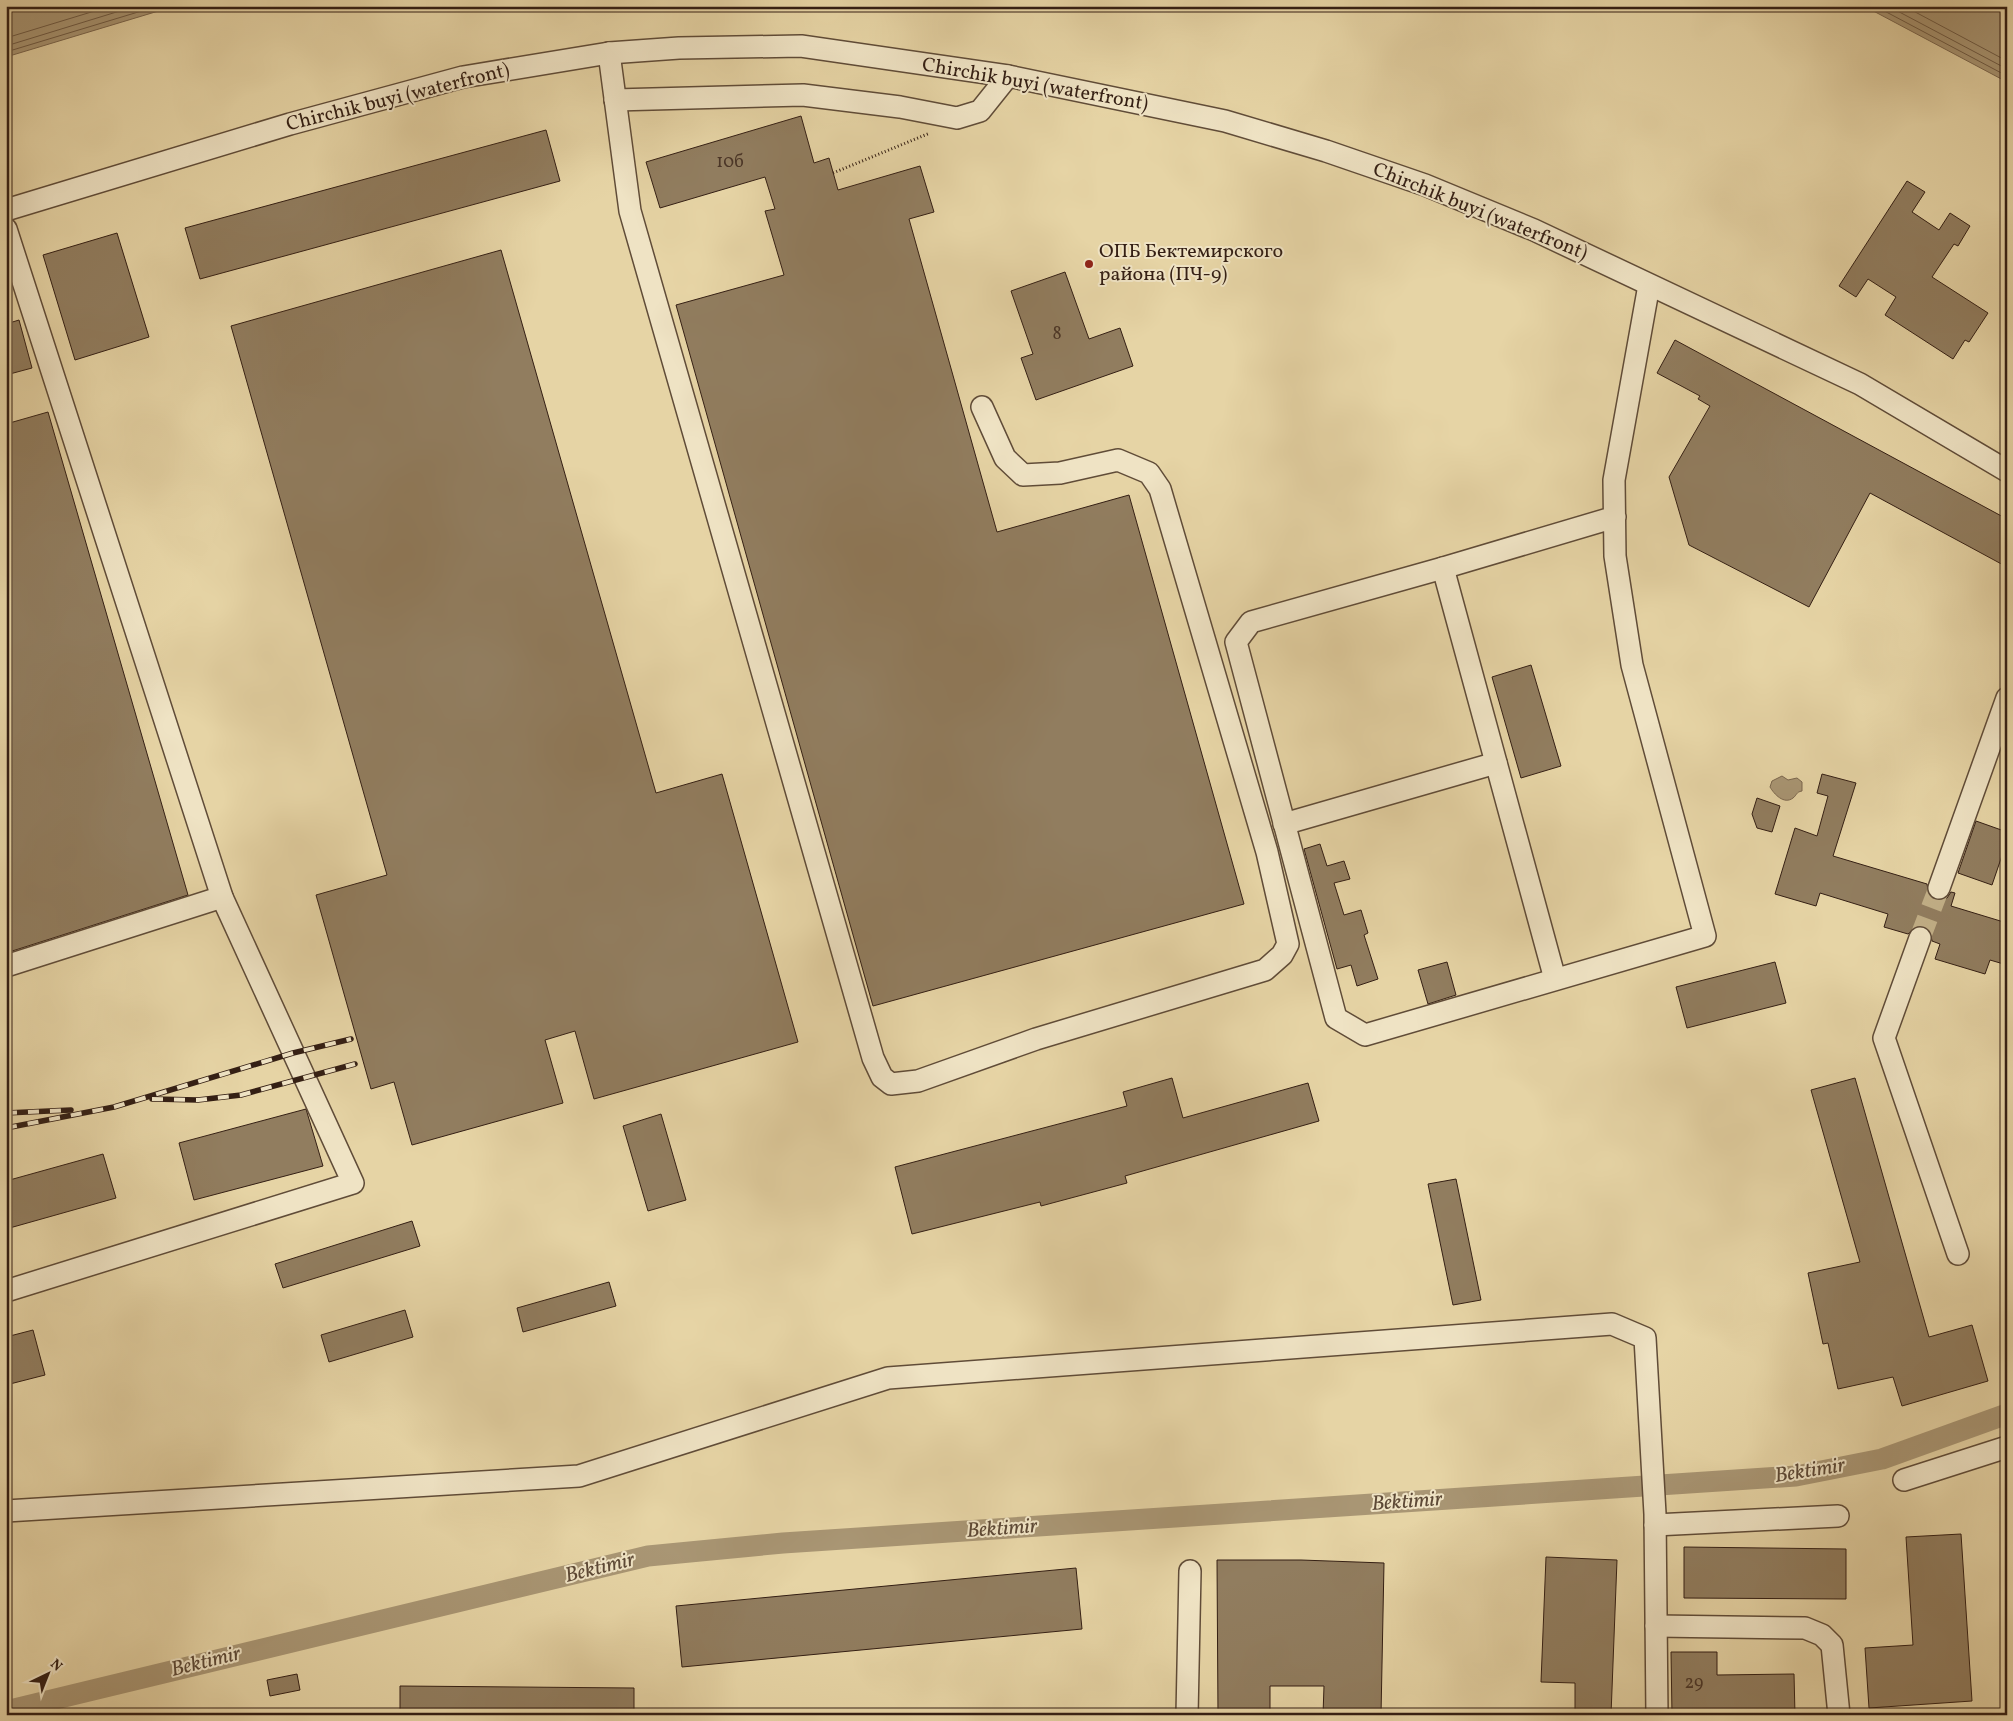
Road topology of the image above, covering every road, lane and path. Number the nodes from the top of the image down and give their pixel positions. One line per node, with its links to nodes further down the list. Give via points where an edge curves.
1 (609, 53): 2 (street, Chirchik buyi (waterfront), via 802,46); 3 (street); 6 (street, Chirchik buyi (waterfront), via 463,77 290,124)
2 (1008, 76): 4 (street, via 980,111); 8 (street, Chirchik buyi (waterfront), via 1225,121 1326,151 1452,196 1534,230)
3 (615, 100): 4 (street, via 803,95); 9 (street, via 630,210 873,1058 882,1077 892,1084 918,1081 1036,1039 1265,970 1282,955 1288,944 1267,852 1160,489 1149,473 1118,460 1060,473 1023,475 1005,458)
4 (957, 118): 5 (path, via 920,139)
5 (833, 173)
6 (6, 210)
7 (6, 229): 19 (street)
8 (1649, 285): 10 (street, Chirchik buyi (waterfront), via 1860,384); 11 (street, via 1614,480)
9 (982, 406)
10 (2007, 471)
11 (1615, 517): 12 (street); 22 (street, via 1615,556 1632,665 1705,936)
12 (1443, 568): 16 (street); 17 (street, via 1251,622 1236,642)
13 (2007, 698): 14 (street)
14 (1997, 725): 15 (street); 18 (street)
15 (2007, 744)
16 (1496, 763): 17 (street); 22 (street)
17 (1284, 824): 22 (street, via 1336,1018 1350,1027 1364,1035)
18 (1939, 888)
19 (222, 897): 21 (street); 24 (street, via 353,1183)
20 (1920, 938): 23 (street, via 1884,1038)
21 (6, 966)
22 (1555, 979)
23 (1958, 1254)
24 (6, 1291)
25 (2007, 1447): 26 (street)
26 (1904, 1480)
27 (6, 1511): 29 (street, via 579,1476 888,1378 1612,1324 1645,1338)
28 (1838, 1516): 29 (street)
29 (1655, 1520): 31 (street)
30 (1190, 1571): 32 (street)
31 (1656, 1626): 33 (street); 34 (street, via 1805,1628 1822,1635 1832,1645)
32 (1187, 1715)
33 (1657, 1715)
34 (1839, 1715)

